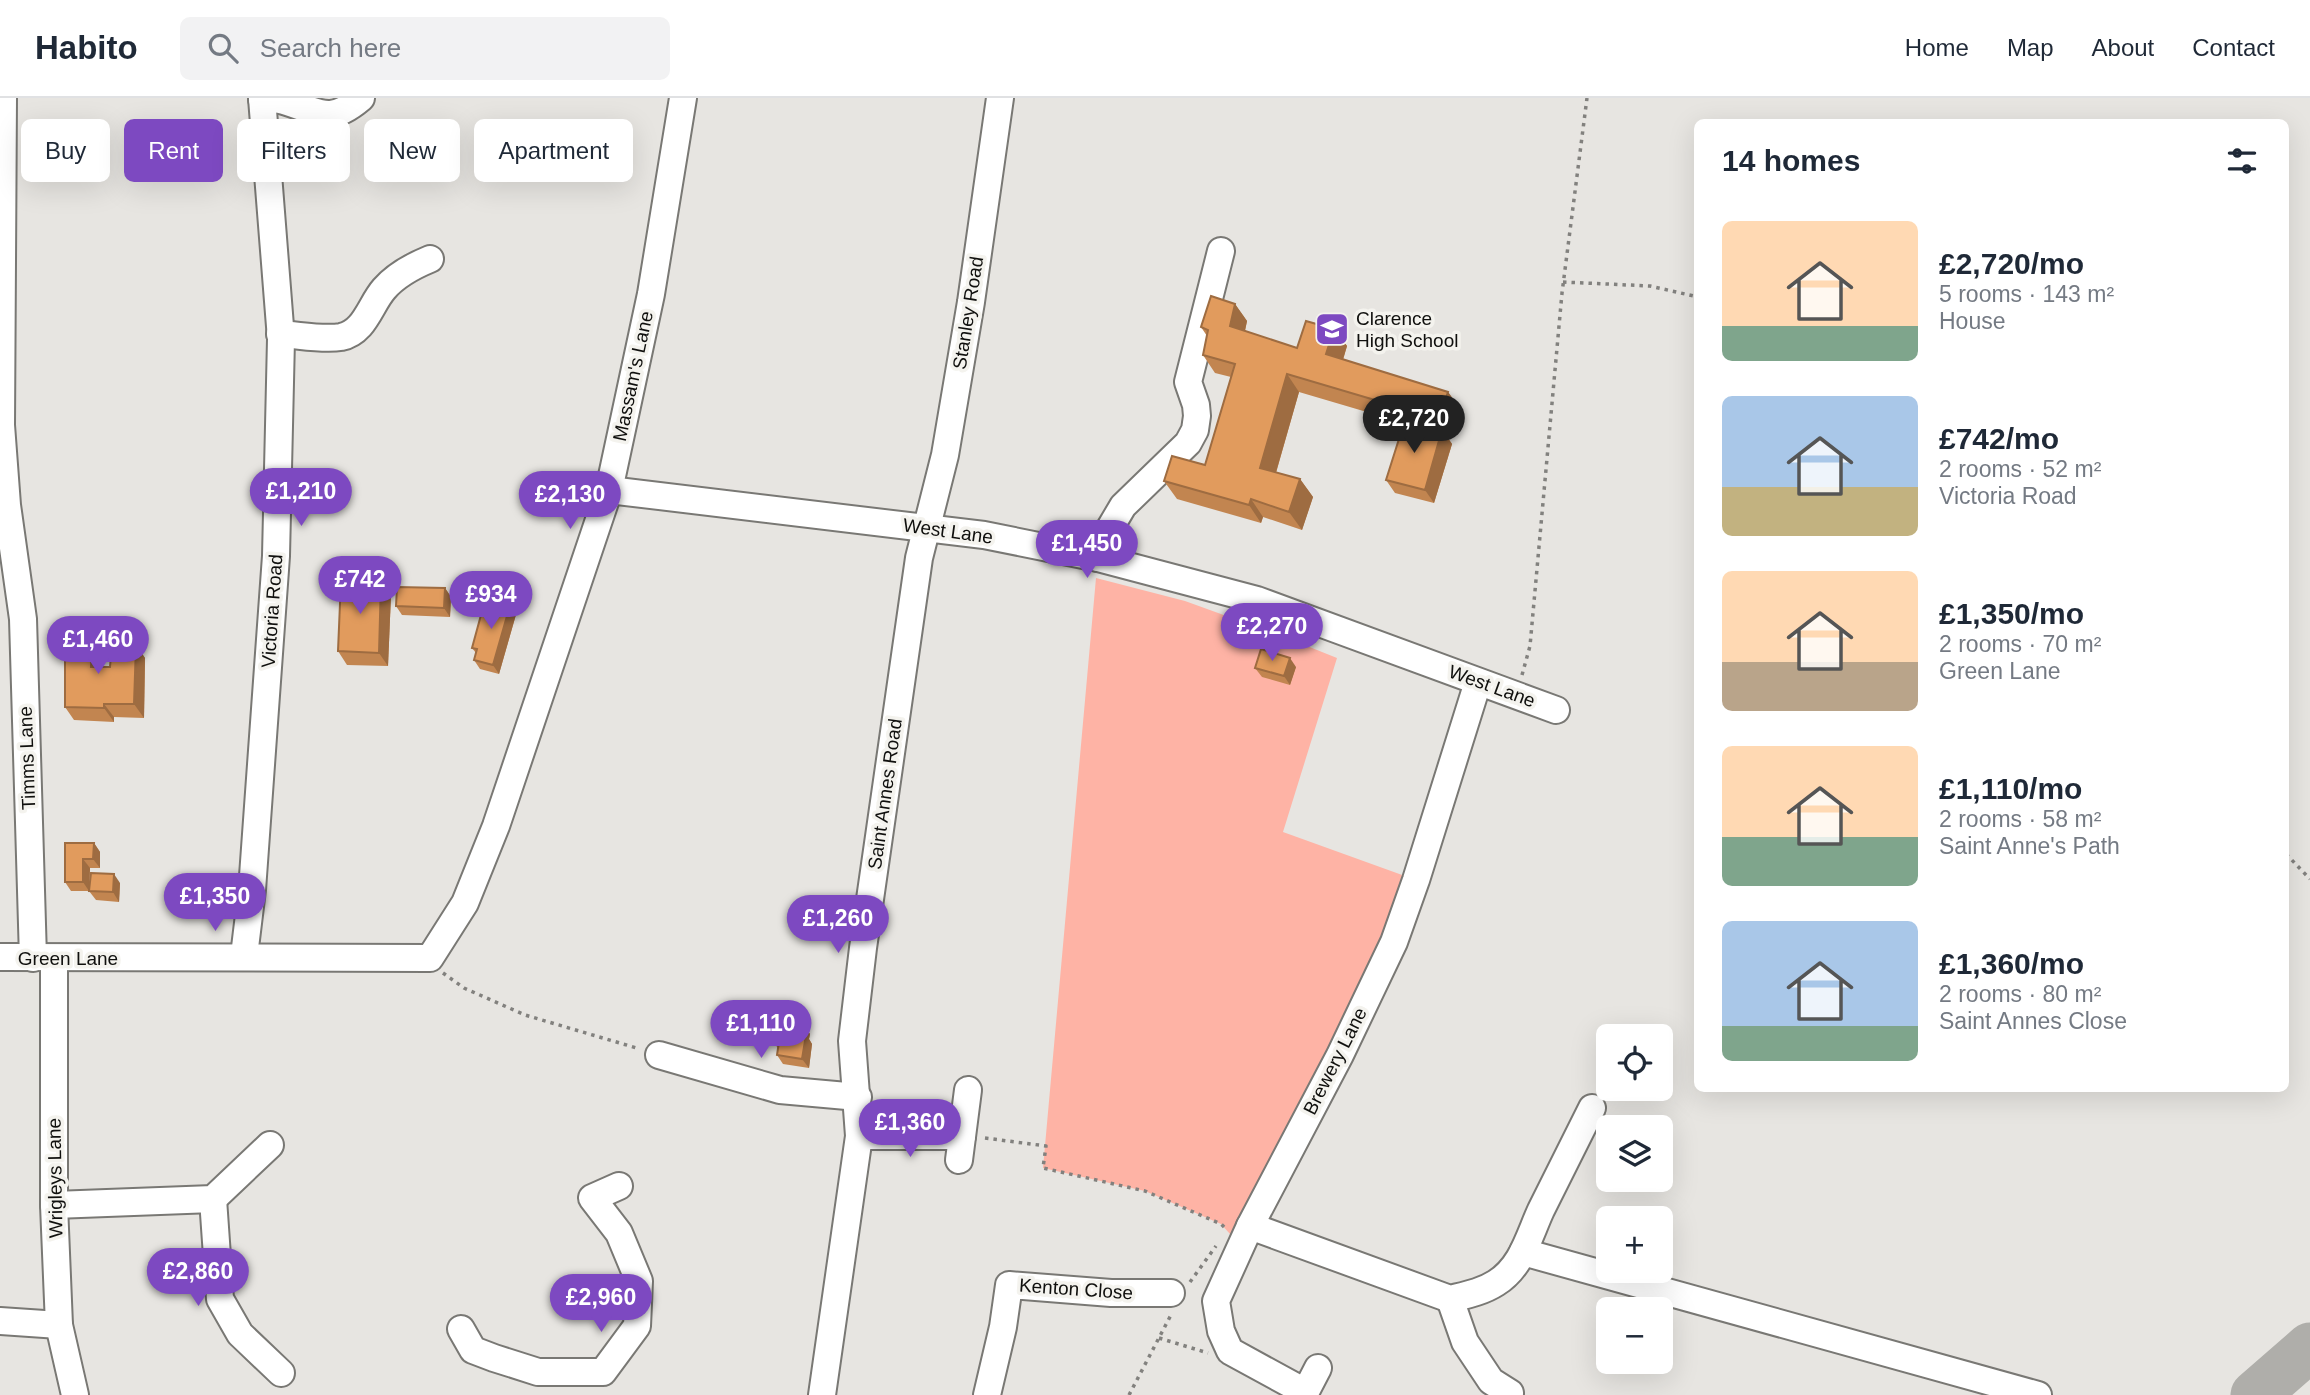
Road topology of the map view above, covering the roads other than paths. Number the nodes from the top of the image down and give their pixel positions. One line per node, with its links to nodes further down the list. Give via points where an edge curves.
1 (3, 98): 16 (street, Timms Lane, via 1,425 23,619)
2 (262, 98): 3 (street, via 331,115); 8 (street, Victoria Road)
3 (361, 98)
4 (683, 98): 9 (street, Massam's Lane, via 651,294)
5 (1000, 98): 10 (street, Stanley Road, via 971,302)
6 (1221, 251): 11 (street, via 1188,382 1196,405 1195,430 1188,443 1123,506)
7 (430, 259): 8 (street, via 383,289 361,325 342,337)
8 (280, 334): 14 (street, Victoria Road, via 276,556)
9 (609, 490): 10 (street, West Lane); 17 (street, Massam's Lane, via 496,826 465,904)
10 (928, 527): 11 (street, West Lane); 20 (street, Saint Annes Road, via 919,558 863,948 852,1041)
11 (1098, 558): 12 (street, West Lane, via 1257,600)
12 (1478, 682): 13 (street, West Lane); 27 (street, Brewery Lane, via 1394,942 1340,1055)
13 (1556, 710)
14 (244, 956): 16 (street, Green Lane); 17 (street, Green Lane)
15 (0, 957): 16 (street, Green Lane)
16 (44, 958): 26 (street, Wrigleys Lane)
17 (430, 958)
18 (659, 1055): 20 (street, via 780,1090)
19 (968, 1090): 22 (street, via 960,1148)
20 (858, 1097): 22 (street, Saint Annes Road)
21 (1592, 1108): 28 (street)
22 (859, 1136): 40 (street, Saint Annes Road)
23 (270, 1145): 25 (street)
24 (619, 1186): 36 (street, via 592,1199 619,1233 639,1281 637,1326)
25 (214, 1199): 26 (street); 35 (street, via 220,1299 240,1334)
26 (54, 1205): 32 (street, Wrigleys Lane)
27 (1240, 1230): 30 (street); 37 (street, Brewery Lane, via 1216,1301 1221,1331 1230,1351)
28 (1523, 1252): 30 (street, via 1498,1283); 42 (street)
29 (1171, 1293): 41 (street, Kenton Close, via 1009,1285)
30 (1450, 1299): 38 (street, via 1465,1342 1491,1381)
31 (0, 1321): 32 (street)
32 (59, 1325): 39 (street, Wrigleys Lane)
33 (465, 1348): 36 (street, via 538,1372)
34 (1318, 1368): 37 (street)
35 (281, 1373)
36 (604, 1383)
37 (1304, 1393)
38 (1510, 1394)
39 (75, 1395)
40 (822, 1395)
41 (987, 1395)
42 (2038, 1395)

